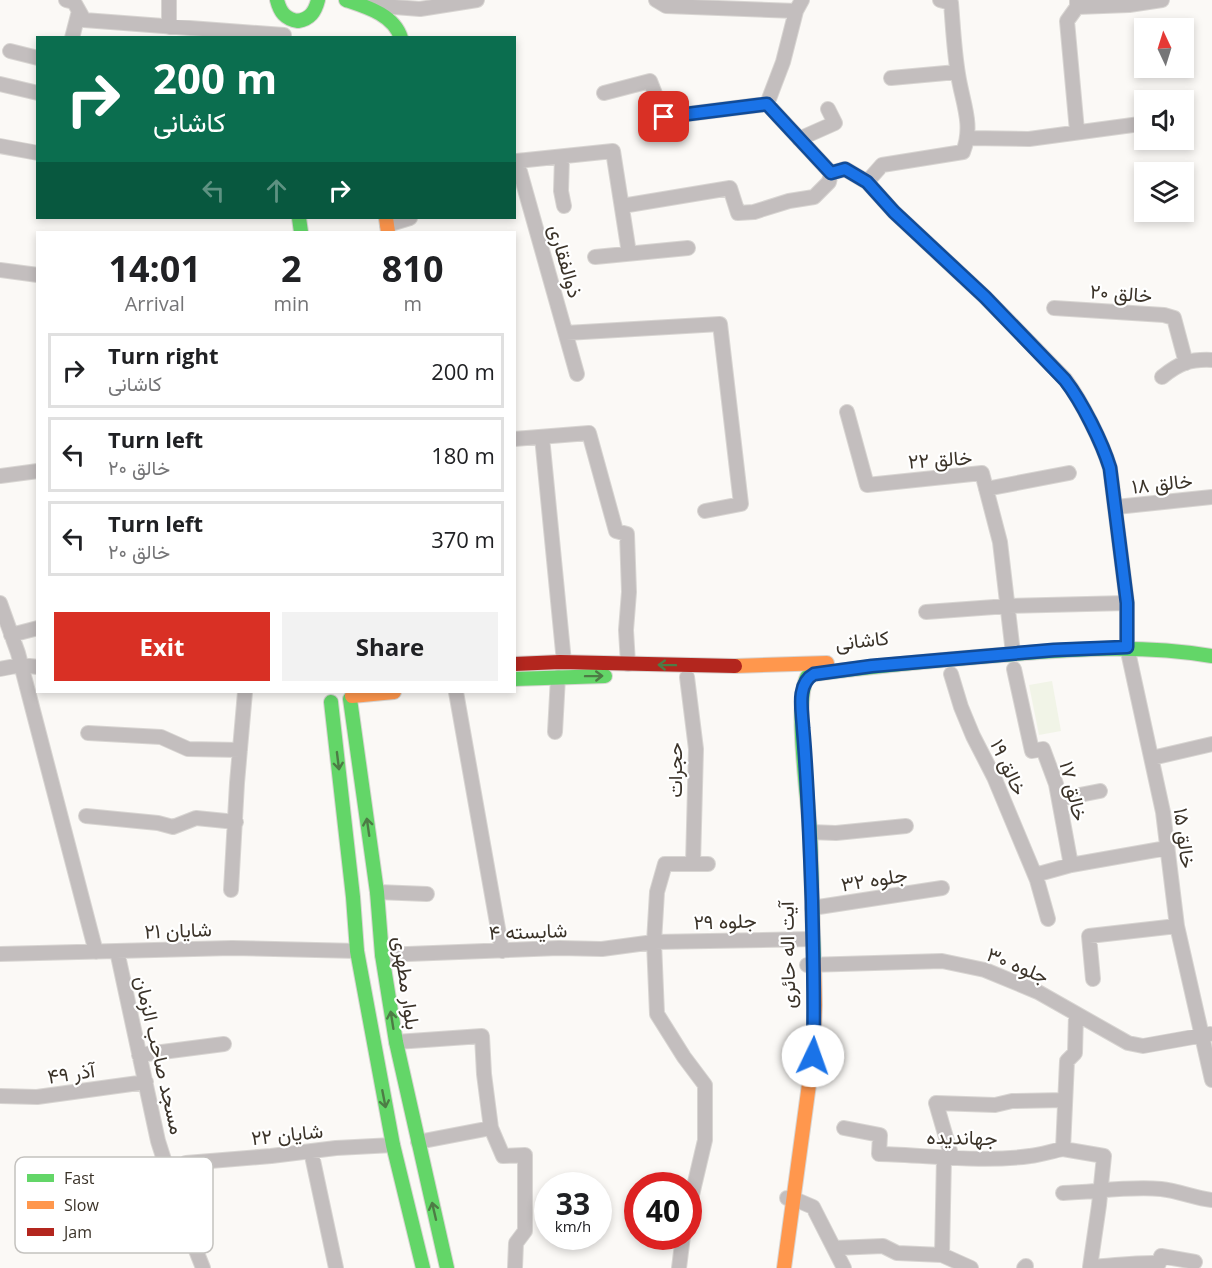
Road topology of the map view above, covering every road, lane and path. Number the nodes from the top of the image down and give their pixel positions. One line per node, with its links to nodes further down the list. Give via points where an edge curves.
1 (66, 0): 13 (street, via 74,2)
2 (169, 0): 16 (street)
3 (277, 0): 14 (street)
4 (318, 0): 15 (street)
5 (346, 0): 11 (street)
6 (477, 0): 11 (street, via 420,9)
7 (656, 0): 12 (street, via 666,6)
8 (940, 0): 23 (street, via 951,3)
9 (1162, 0): 10 (street, via 1129,5)
10 (1077, 3): 31 (street, via 1067,21)
11 (361, 5): 20 (street, via 387,17)
12 (800, 5): 28 (street)
13 (79, 10): 16 (street, via 84,20); 17 (street)
14 (281, 14): 15 (street, via 295,21); 18 (street)
15 (310, 17): 19 (street)
16 (170, 27): 18 (street)
17 (72, 36)
18 (284, 36)
19 (300, 36)
20 (401, 36)
21 (10, 51): 22 (street)
22 (36, 58)
23 (957, 72): 24 (street); 32 (street)
24 (891, 78)
25 (0, 84): 26 (street)
26 (36, 93)
27 (604, 93): 28 (street, via 650,81 664,117)
28 (767, 104): 33 (street)
29 (828, 109): 33 (street, via 835,123)
30 (1134, 125): 31 (street)
31 (1077, 131): 32 (street, via 1029,139)
32 (969, 138): 39 (street, via 963,152 882,165)
33 (799, 139): 38 (street)
34 (0, 146): 35 (street)
35 (36, 153)
36 (562, 157): 37 (street); 40 (street); 41 (street, via 612,151)
37 (516, 161): 50 (street, ذوالفقاری)
38 (831, 173): 39 (street, via 845,169); 41 (street, via 829,182 814,197 754,212 738,213 730,188)
39 (867, 182): 63 (street, via 1075,392 1105,451)
40 (564, 206)
41 (622, 206): 45 (street)
42 (407, 219): 43 (street)
43 (387, 225)
44 (688, 248): 45 (street)
45 (629, 253): 46 (street)
46 (595, 257)
47 (0, 270): 48 (street)
48 (36, 275)
49 (1054, 308): 52 (street, خالق ۲۰, via 1174,318)
50 (566, 333): 53 (street, ذوالفقاری); 64 (street, via 720,324 741,504)
51 (1212, 360): 52 (street)
52 (1186, 363): 54 (street, via 1176,365)
53 (577, 374)
54 (1162, 378)
55 (848, 412): 61 (street, خالق ۲۲, via 867,485 982,473)
56 (542, 437): 57 (street); 75 (street); 78 (street, via 589,434 616,531 627,534)
57 (516, 439)
58 (36, 471): 60 (street)
59 (1069, 473): 61 (street)
60 (0, 476)
61 (986, 489): 67 (street, خالق ۲۲, via 1000,542)
62 (1212, 497): 63 (street, خالق ۱۸)
63 (1116, 507): 66 (street)
64 (705, 511)
65 (0, 603): 70 (street)
66 (1127, 603): 67 (street); 71 (street)
67 (1008, 606): 68 (street); 73 (street, خالق ۲۲)
68 (926, 612)
69 (36, 629): 70 (street)
70 (11, 635): 79 (street)
71 (1128, 642): 72 (street, کاشانی); 73 (street, کاشانی); 74 (street, کاشانی); 99 (street, خالق ۱۵)
72 (1212, 645)
73 (1013, 649): 76 (street, کاشانی); 84 (street, کاشانی)
74 (1212, 656)
75 (564, 662): 77 (street, کاشانی); 78 (street, کاشانی)
76 (832, 662): 81 (street, کاشانی); 84 (street)
77 (516, 664)
78 (628, 664): 81 (street, کاشانی, one-way to 78)
79 (21, 665): 80 (street); 82 (street); 124 (street)
80 (36, 667)
81 (758, 667): 89 (street)
82 (0, 669)
83 (1014, 669): 101 (street, خالق ۱۷, via 1032,751 1042,748)
84 (814, 674): 89 (street, کاشانی); 105 (street, آیت اله حائری, via 804,683 801,707)
85 (951, 674): 110 (street, خالق ۱۹, via 973,736)
86 (558, 677): 87 (street, کاشانی, one-way to 87); 88 (street, کاشانی); 95 (street)
87 (687, 677): 89 (street, کاشانی); 107 (street, حجرات, via 696,749)
88 (516, 679)
89 (791, 681): 118 (street, آیت اله حائری)
90 (245, 693): 98 (street)
91 (384, 693): 93 (street)
92 (456, 693): 123 (street)
93 (352, 696): 94 (street, via 340,704); 113 (street, بلوار مطهری, one-way to 93)
94 (327, 697): 122 (street, one-way to 122, via 350,865)
95 (555, 732)
96 (87, 733): 98 (street, via 161,737 188,749)
97 (1212, 744): 99 (street)
98 (240, 750): 103 (street)
99 (1152, 758): 106 (street, خالق ۱۵)
100 (1100, 791): 101 (street)
101 (1059, 799): 109 (street, خالق ۱۷)
102 (86, 816): 103 (street, via 158,822 172,827 196,818)
103 (236, 822): 112 (street)
104 (906, 826): 105 (street)
105 (810, 832): 115 (street, آیت اله حائری)
106 (1167, 848): 109 (street); 117 (street, خالق ۱۵)
107 (693, 864): 108 (street); 119 (street, via 664,864 657,892)
108 (708, 864)
109 (1071, 865): 110 (street)
110 (1036, 878): 116 (street, خالق ۱۹)
111 (942, 888): 115 (street, جلوه ۳۲)
112 (231, 890)
113 (377, 892): 114 (street); 126 (street, بلوار مطهری)
114 (427, 894)
115 (812, 908): 118 (street, آیت اله حائری)
116 (1048, 919)
117 (1177, 926): 128 (street, via 1089,936); 130 (street, خالق ۱۵)
118 (810, 939): 120 (street, جلوه ۲۹); 127 (street, آیت اله حائری)
119 (654, 942): 120 (street, شایسته ۴); 123 (street, شایسته ۴, via 602,949); 147 (street, via 657,1014 705,1085 705,1140)
120 (674, 943)
121 (117, 951): 122 (street, شایان ۲۱); 124 (street, شایان ۲۱); 133 (street, مسجد صاحب الزمان)
122 (357, 951): 141 (street, one-way to 141)
123 (502, 951): 126 (street, شایسته ۴)
124 (96, 952): 125 (street, شایان ۲۱)
125 (0, 954)
126 (382, 955): 131 (street, بلوار مطهری, one-way to 126)
127 (810, 965): 129 (street, جلوه ۳۰, via 942,962 985,970 1038,992); 150 (street, آیت اله حائری, via 806,1058)
128 (1093, 979)
129 (1076, 1014): 130 (street, جلوه ۳۰, via 1128,1043 1143,1046); 137 (street)
130 (1207, 1035): 134 (street, خالق ۱۵)
131 (396, 1042): 138 (street, via 482,1036); 140 (street, بلوار مطهری)
132 (224, 1044): 133 (street)
133 (139, 1054): 135 (street, مسجد صاحب الزمان)
134 (1212, 1080)
135 (146, 1082): 136 (street, آذر ۴۹, via 37,1097); 144 (street, مسجد صاحب الزمان)
136 (0, 1096)
137 (1065, 1100): 142 (street); 145 (street, via 995,1105 936,1103)
138 (491, 1128): 140 (street); 164 (street, via 503,1156 525,1155 525,1231 516,1243)
139 (844, 1128): 145 (street, جهاندیده, via 880,1135 879,1154)
140 (418, 1142): 152 (street, بلوار مطهری, one-way to 140)
141 (393, 1145): 143 (street, شایان ۲۲); 153 (street)
142 (1063, 1149): 145 (street, جهاندیده, via 1029,1156); 148 (street, جهاندیده, via 1104,1156)
143 (311, 1151): 146 (street, شایان ۲۲); 161 (street)
144 (163, 1157)
145 (948, 1158): 157 (street)
146 (213, 1160)
147 (697, 1172)
148 (1101, 1192): 149 (street); 151 (street, via 1114,1188 1161,1189); 159 (street, جهاندیده)
149 (1063, 1193)
150 (789, 1198): 154 (street, via 813,1207); 166 (street, آیت اله حائری); 167 (street, آیت اله حائری)
151 (1212, 1200)
152 (440, 1237): 153 (street); 163 (street, بلوار مطهری)
153 (417, 1242): 162 (street)
154 (835, 1248): 157 (street, via 883,1246); 168 (street)
155 (682, 1250): 165 (street)
156 (197, 1253): 160 (street, مسجد صاحب الزمان)
157 (933, 1260): 169 (street)
158 (1195, 1262): 159 (street, via 1161,1256 1159,1263)
159 (1090, 1267)
160 (203, 1268)
161 (336, 1268)
162 (423, 1268)
163 (447, 1268)
164 (515, 1268)
165 (680, 1268)
166 (777, 1268)
167 (784, 1268)
168 (844, 1268)
169 (970, 1268)

